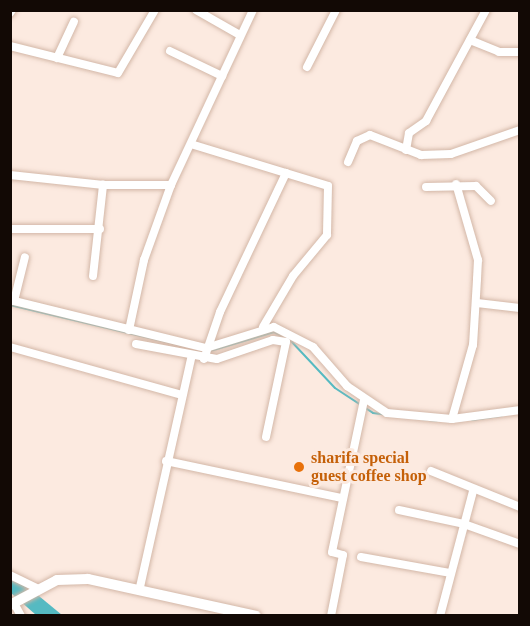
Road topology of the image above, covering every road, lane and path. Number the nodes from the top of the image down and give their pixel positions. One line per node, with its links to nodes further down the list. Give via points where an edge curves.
1 (196, 10): 7 (street)
2 (253, 10): 7 (street)
3 (336, 10): 13 (street)
4 (486, 10): 8 (street)
5 (152, 12): 12 (street, via 118,73)
6 (74, 22): 12 (street)
7 (238, 34): 14 (street)
8 (470, 40): 11 (street, via 499,52); 17 (street, via 426,121 409,133)
9 (11, 49): 12 (street)
10 (170, 51): 14 (street)
11 (519, 52)
12 (57, 58)
13 (307, 67)
14 (222, 76): 16 (street)
15 (519, 130): 17 (street, via 451,154)
16 (194, 145): 19 (street); 23 (street)
17 (406, 150): 18 (street, via 370,135 357,141)
18 (348, 162)
19 (285, 173): 33 (street, via 327,186 331,220 321,246 292,276); 37 (street)
20 (10, 175): 22 (street)
21 (456, 184): 24 (street); 25 (street, via 476,186); 31 (street, via 478,260)
22 (103, 185): 23 (street); 27 (street)
23 (171, 185): 34 (street, via 144,260)
24 (426, 187)
25 (491, 201)
26 (10, 229): 27 (street)
27 (100, 229): 29 (street)
28 (25, 257): 30 (street)
29 (93, 276)
30 (12, 300): 34 (street)
31 (477, 303): 32 (street); 43 (street, via 473,345)
32 (519, 308)
33 (263, 327): 37 (street); 41 (street, via 299,338)
34 (129, 330): 37 (street)
35 (136, 344): 38 (street)
36 (10, 347): 40 (street)
37 (206, 348): 39 (street)
38 (191, 357): 39 (street); 40 (street)
39 (204, 359): 44 (street, via 273,340 288,343)
40 (182, 395): 45 (street)
41 (364, 399): 43 (street, via 387,414); 48 (street)
42 (519, 410): 43 (street)
43 (452, 419)
44 (266, 437)
45 (166, 461): 48 (street); 56 (street)
46 (430, 471): 47 (street)
47 (473, 491): 49 (street); 51 (street)
48 (342, 498): 61 (street, via 332,552 343,555)
49 (519, 507)
50 (399, 510): 51 (street)
51 (464, 524): 52 (street); 54 (street)
52 (519, 544)
53 (360, 557): 54 (street)
54 (450, 573): 62 (street)
55 (10, 575): 57 (street)
56 (140, 587): 57 (street, via 69,578); 60 (street)
57 (38, 589): 58 (street)
58 (16, 604): 59 (street)
59 (21, 615)
60 (256, 615)
61 (332, 615)
62 (440, 615)

